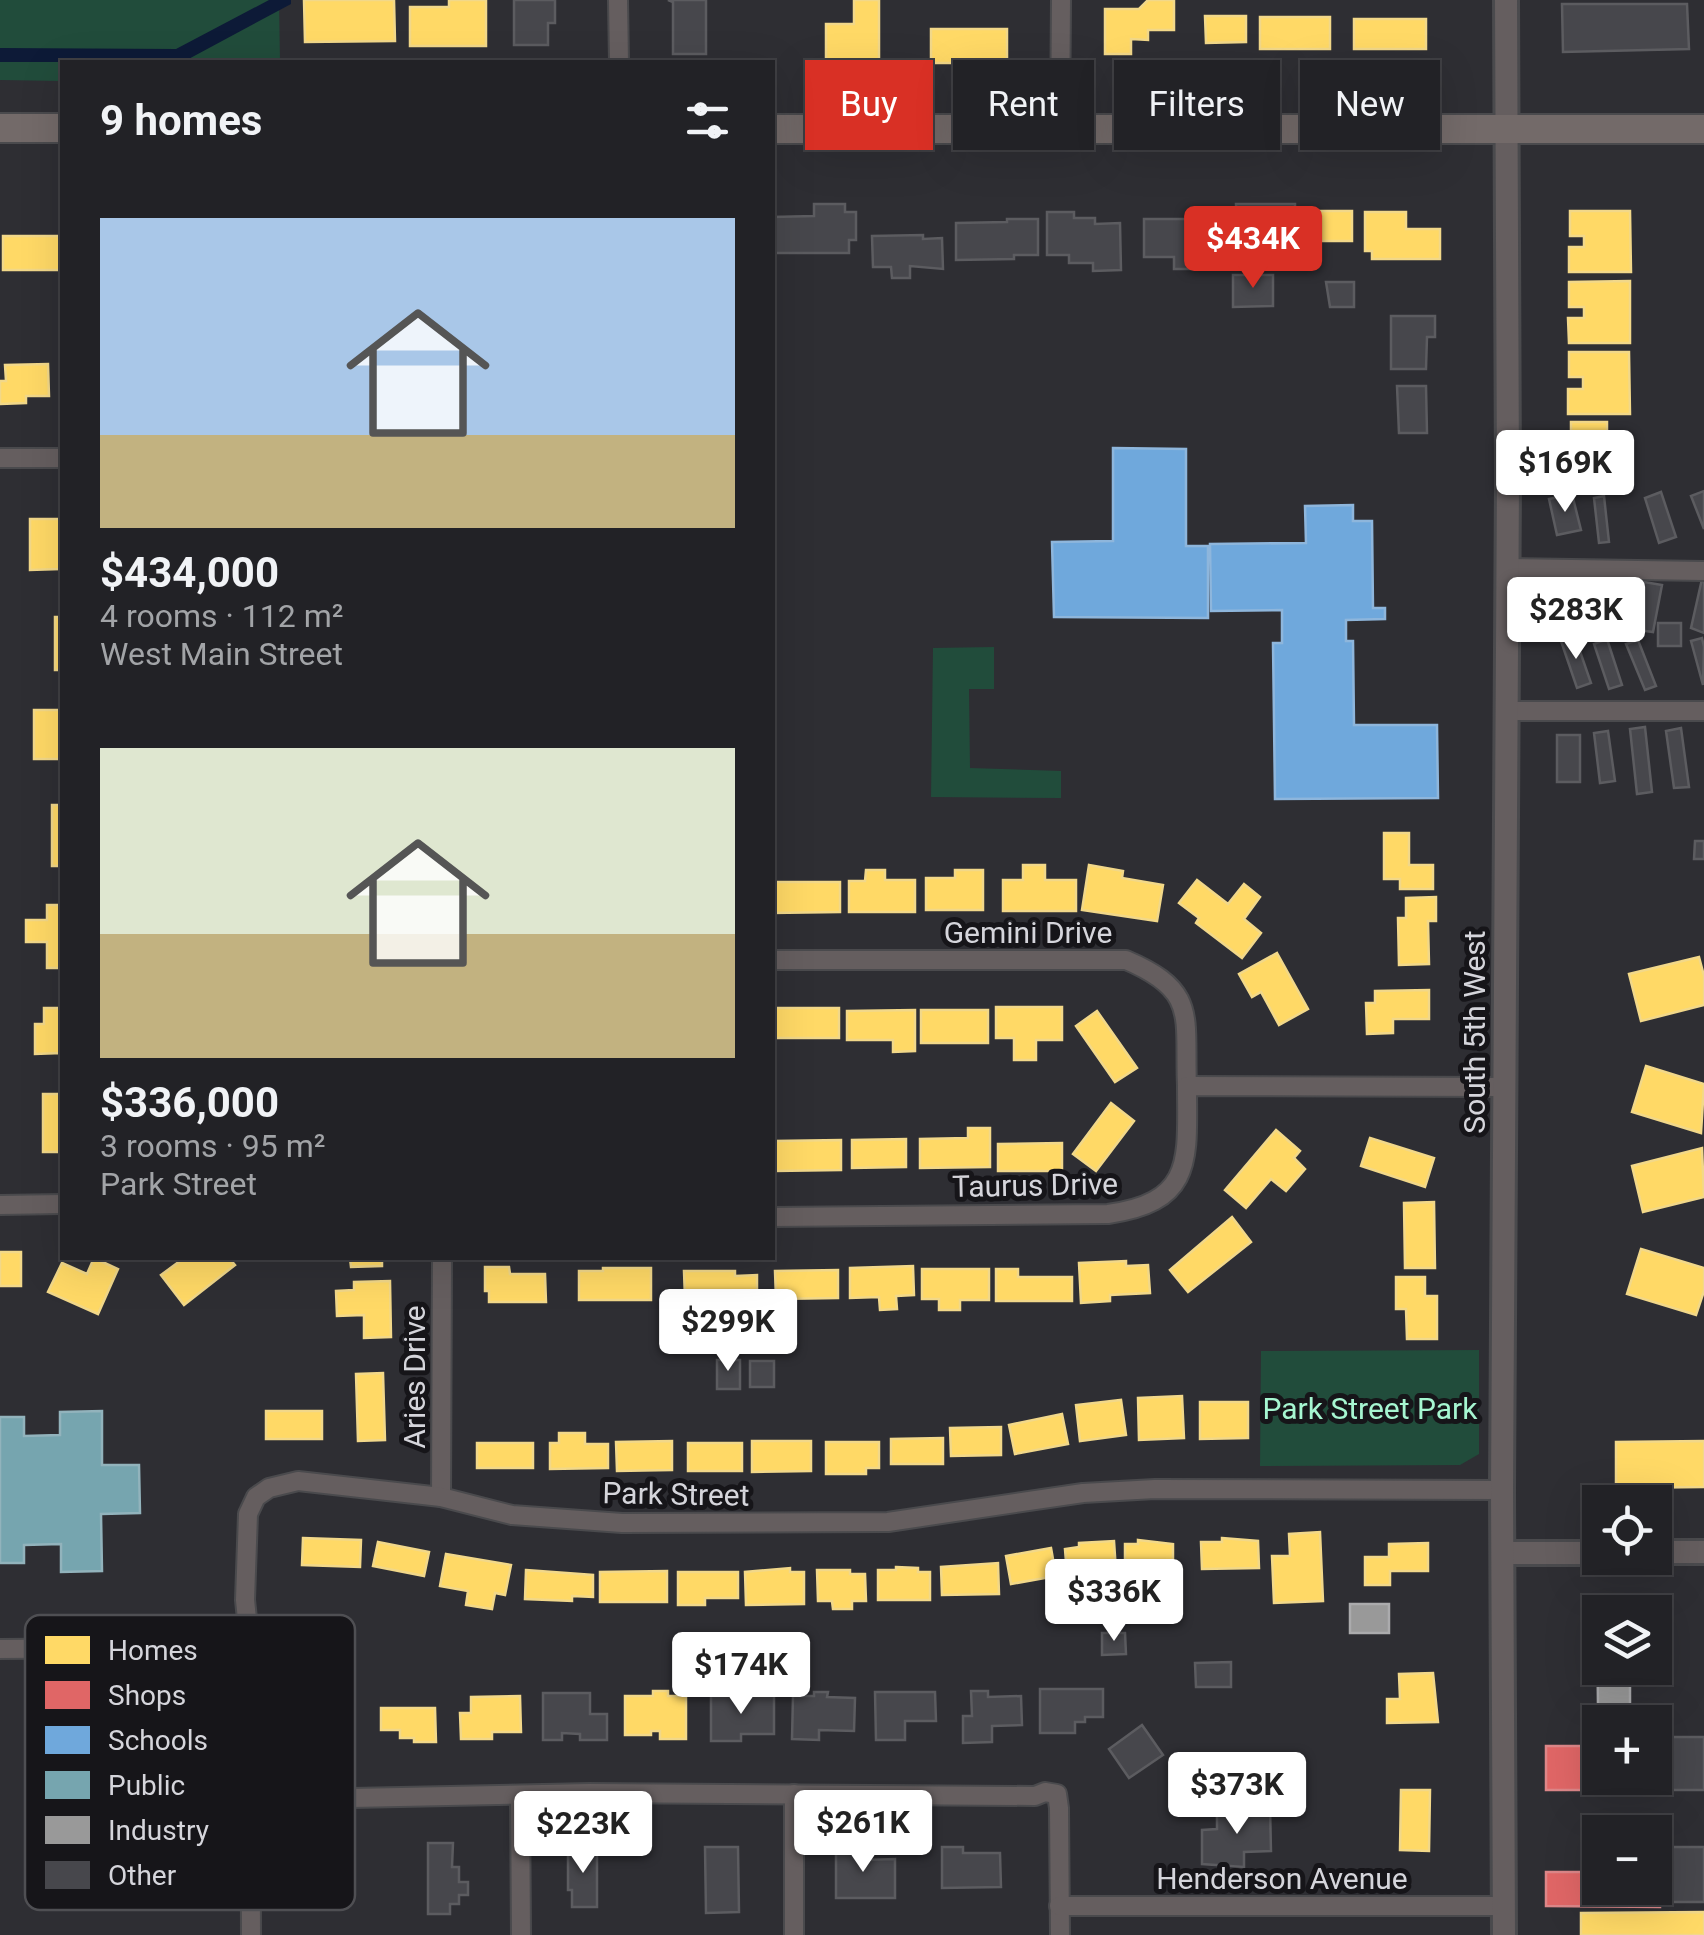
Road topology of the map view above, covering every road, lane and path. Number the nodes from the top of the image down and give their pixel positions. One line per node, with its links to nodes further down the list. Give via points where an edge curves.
1 (618, 0): 4 (street)
2 (1061, 0): 5 (street)
3 (1506, 0): 11 (street, South 5th West)
4 (618, 60)
5 (1061, 60)
6 (0, 128): 7 (main road)
7 (60, 128)
8 (775, 128): 9 (main road)
9 (953, 129)
10 (1094, 129): 11 (main road)
11 (1505, 129): 12 (main road); 15 (street, South 5th West)
12 (1704, 129)
13 (0, 458): 14 (street)
14 (60, 458)
15 (1506, 568): 16 (street); 17 (street, South 5th West)
16 (1704, 571)
17 (1506, 711): 18 (street); 21 (street, South 5th West)
18 (1704, 712)
19 (775, 960): 20 (street, Gemini Drive, via 1126,960 1179,996)
20 (1188, 1086): 21 (street); 24 (street, Taurus Drive, via 1180,1177 1135,1210)
21 (1504, 1087): 26 (street, South 5th West)
22 (60, 1204): 23 (street)
23 (0, 1205)
24 (775, 1217)
25 (442, 1260): 27 (street, Aries Drive)
26 (1502, 1490): 27 (street, Park Street, via 1155,1488 888,1522 622,1523 512,1515); 30 (street, South 5th West)
27 (441, 1498): 32 (street, Park Street, via 298,1481 269,1488 248,1514)
28 (1672, 1552): 29 (street)
29 (1704, 1552)
30 (1504, 1553): 31 (street); 39 (street, South 5th West)
31 (1582, 1553)
32 (247, 1615)
33 (0, 1649): 34 (street)
34 (25, 1649)
35 (794, 1794): 36 (street); 38 (street, via 1057,1794); 43 (street)
36 (520, 1795): 37 (street); 42 (street)
37 (355, 1798)
38 (1060, 1906): 39 (street, Henderson Avenue); 44 (street)
39 (1505, 1906): 45 (street, South 5th West)
40 (251, 1910): 41 (street)
41 (251, 1935)
42 (521, 1935)
43 (794, 1935)
44 (1060, 1935)
45 (1504, 1935)

